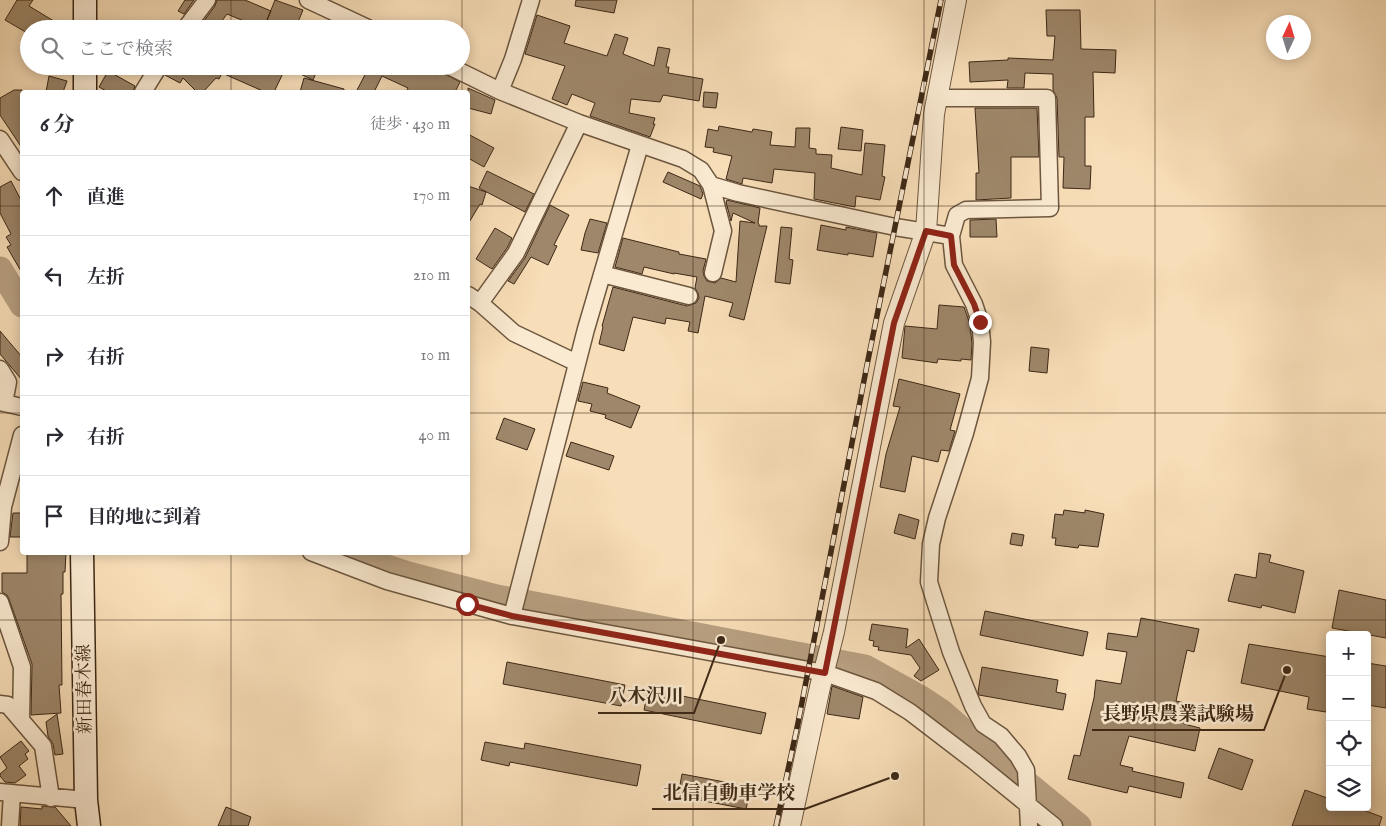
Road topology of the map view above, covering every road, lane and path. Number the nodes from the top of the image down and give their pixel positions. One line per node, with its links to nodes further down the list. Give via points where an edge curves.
1 (85, 0): 6 (main road)
2 (207, 0): 7 (street)
3 (308, 0): 8 (street)
4 (531, 0): 14 (street)
5 (956, 0): 15 (street)
6 (85, 20)
7 (192, 20)
8 (351, 20)
9 (85, 75): 12 (main road)
10 (153, 75): 13 (street)
11 (467, 75): 14 (street)
12 (85, 90)
13 (143, 90)
14 (500, 91): 16 (street)
15 (937, 98): 21 (street); 22 (street, via 1047,98 1050,208 966,210 957,215)
16 (579, 123): 18 (street); 26 (street, via 516,253)
17 (0, 138): 19 (street)
18 (640, 145): 20 (street, via 683,159 701,170); 24 (street)
19 (20, 169)
20 (711, 185): 21 (street, via 895,227); 23 (street, via 723,231)
21 (926, 231): 22 (street); 37 (street, via 894,323)
22 (951, 236): 43 (street, via 954,265 980,322 980,378 937,518 931,544 930,582 951,652 973,706 983,724 1001,736 1026,770)
23 (713, 273)
24 (602, 274): 25 (street); 27 (street)
25 (689, 296)
26 (474, 299): 27 (street, via 514,333)
27 (577, 363): 36 (street)
28 (0, 368): 29 (street, via 8,382)
29 (2, 402): 30 (street)
30 (20, 407)
31 (20, 442): 32 (street, via 3,507)
32 (0, 542)
33 (82, 555): 42 (main road, 新田春木線)
34 (320, 555): 36 (street, via 387,580)
35 (0, 602): 39 (street, via 22,667)
36 (512, 613): 37 (street)
37 (825, 673): 43 (street, via 876,692 910,712); 46 (street)
38 (3, 702): 39 (street)
39 (21, 720): 41 (street, via 43,746)
40 (6, 792): 41 (street); 44 (street)
41 (52, 798): 42 (street)
42 (86, 800): 45 (main road, 新田春木線)
43 (1027, 802): 47 (street); 48 (street)
44 (10, 826)
45 (89, 826)
46 (790, 826)
47 (1029, 826)
48 (1054, 826)

